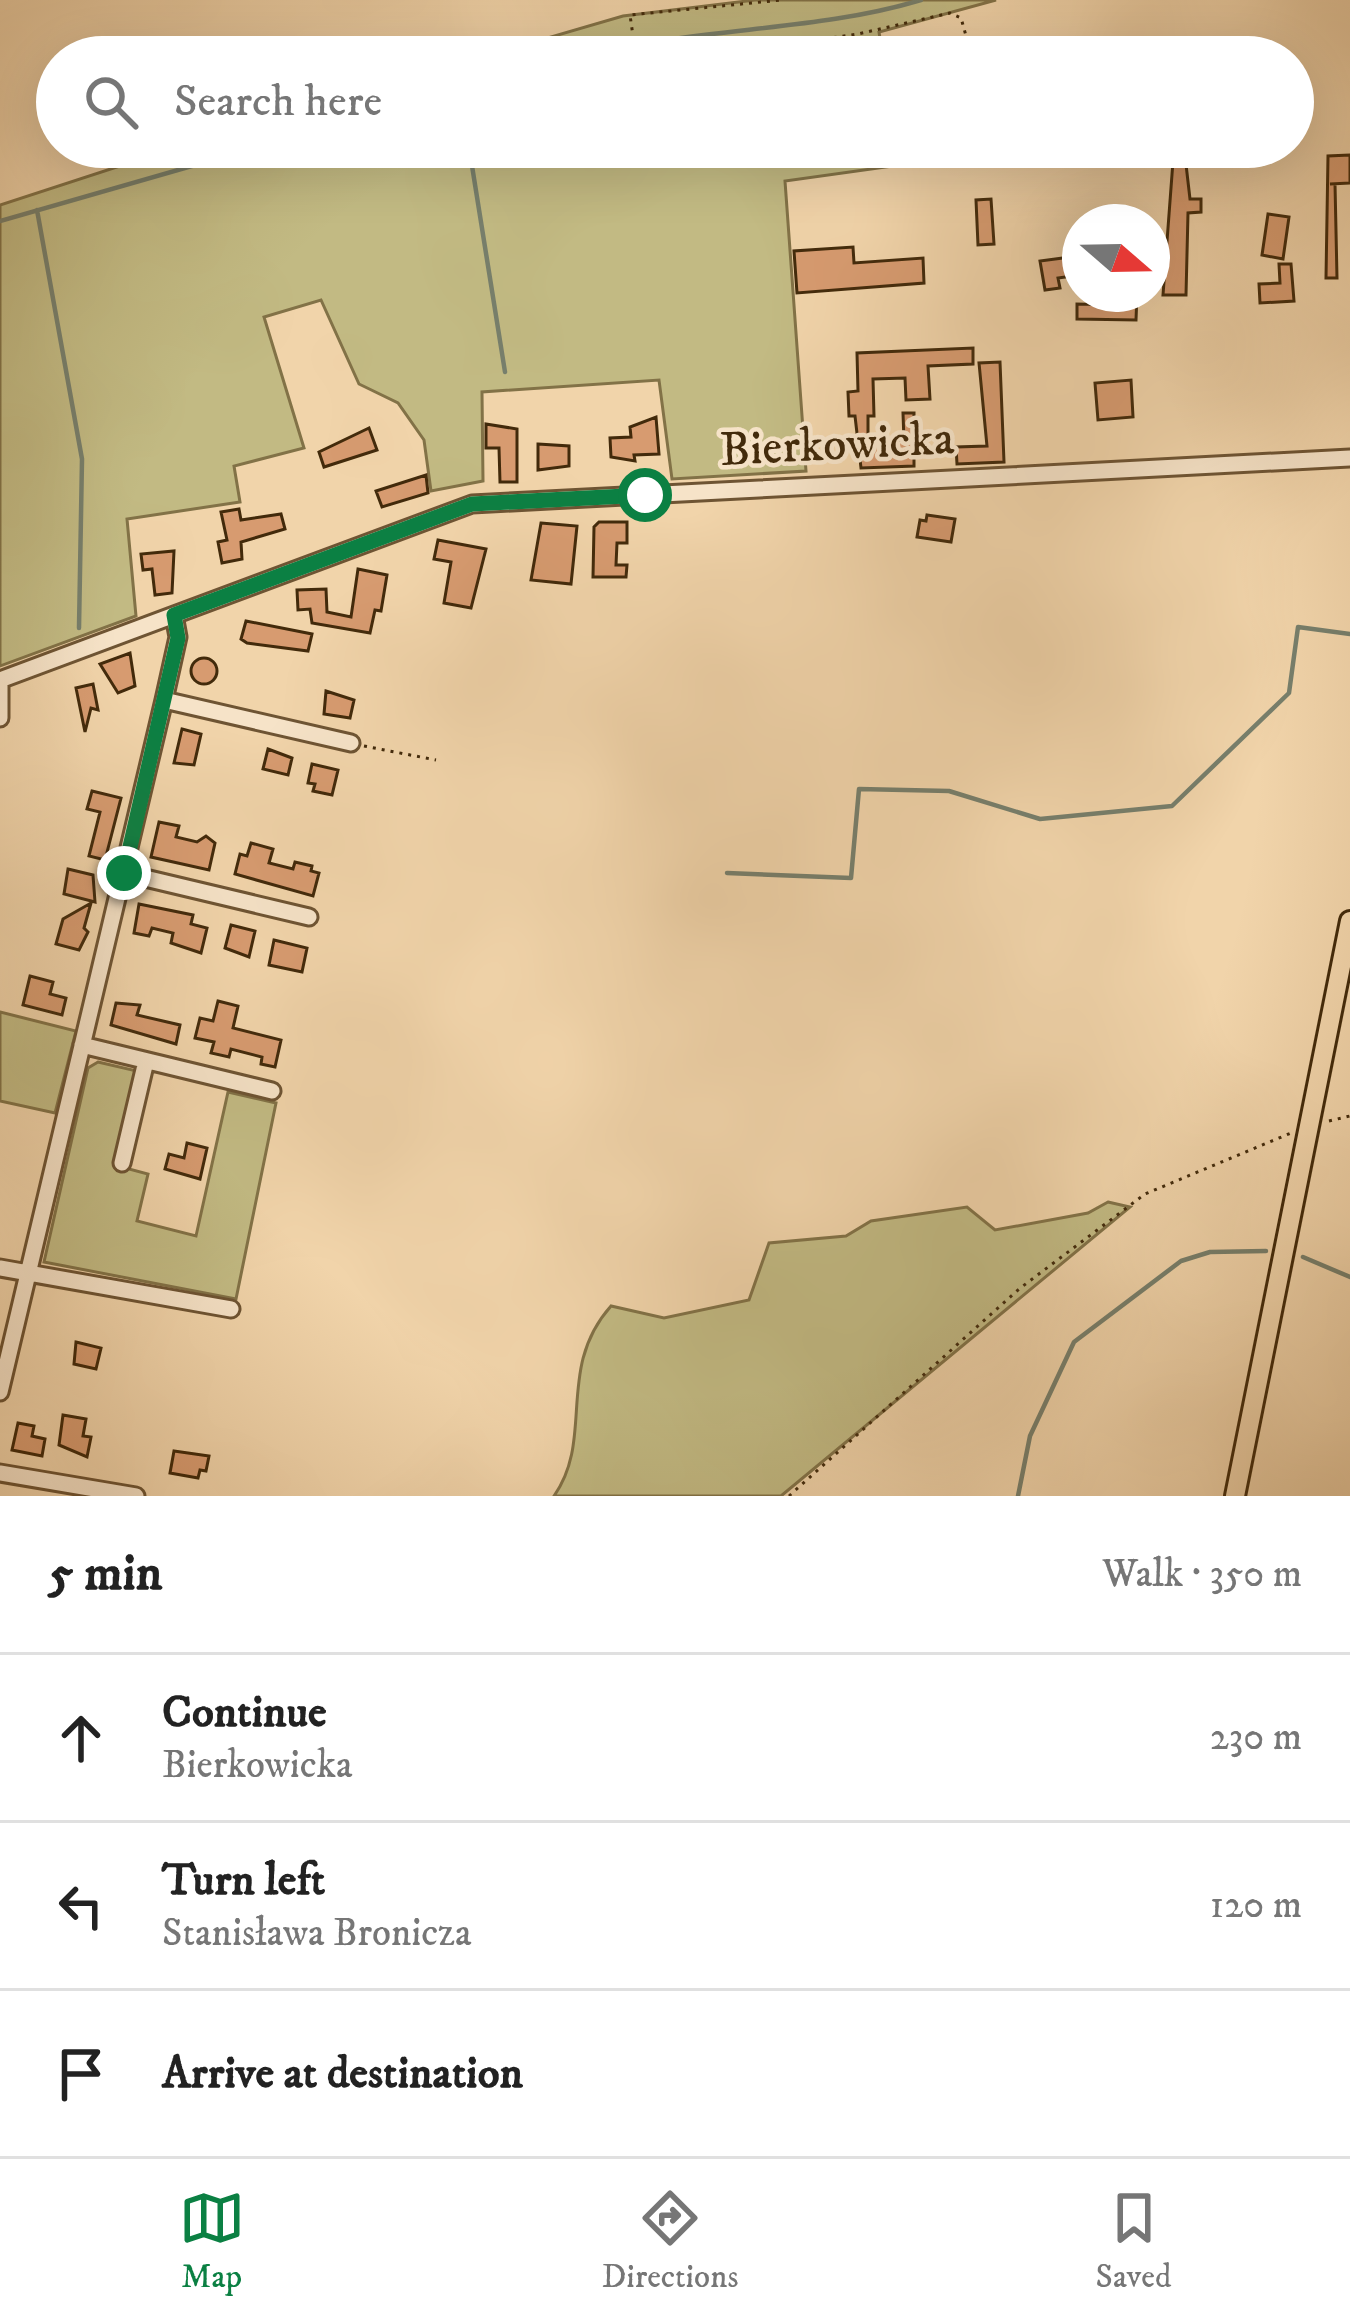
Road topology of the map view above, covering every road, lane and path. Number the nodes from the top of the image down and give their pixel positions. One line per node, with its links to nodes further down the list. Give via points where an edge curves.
1 (782, 0): 2 (path, via 630,15)
2 (633, 36)
3 (844, 36): 4 (path, via 950,13)
4 (966, 36)
5 (1350, 458): 6 (street, Bierkowicka, via 492,501)
6 (174, 615): 7 (street, Bierkowicka); 8 (street, via 178,638)
7 (0, 683): 9 (street)
8 (164, 700): 10 (street); 12 (street)
9 (0, 718)
10 (351, 743): 11 (path)
11 (436, 760)
12 (124, 873): 13 (street); 15 (street)
13 (309, 917)
14 (1350, 921): 19 (main road)
15 (82, 1045): 16 (street); 22 (street)
16 (146, 1061): 17 (street); 20 (street)
17 (272, 1091)
18 (1350, 1116): 19 (path)
19 (1310, 1126): 27 (path, via 1144,1193 1019,1289); 28 (main road)
20 (122, 1163)
21 (0, 1268): 22 (street)
22 (28, 1273): 23 (street); 24 (street)
23 (231, 1309)
24 (0, 1392)
25 (0, 1473): 26 (street)
26 (136, 1496)
27 (789, 1496)
28 (1234, 1496)

